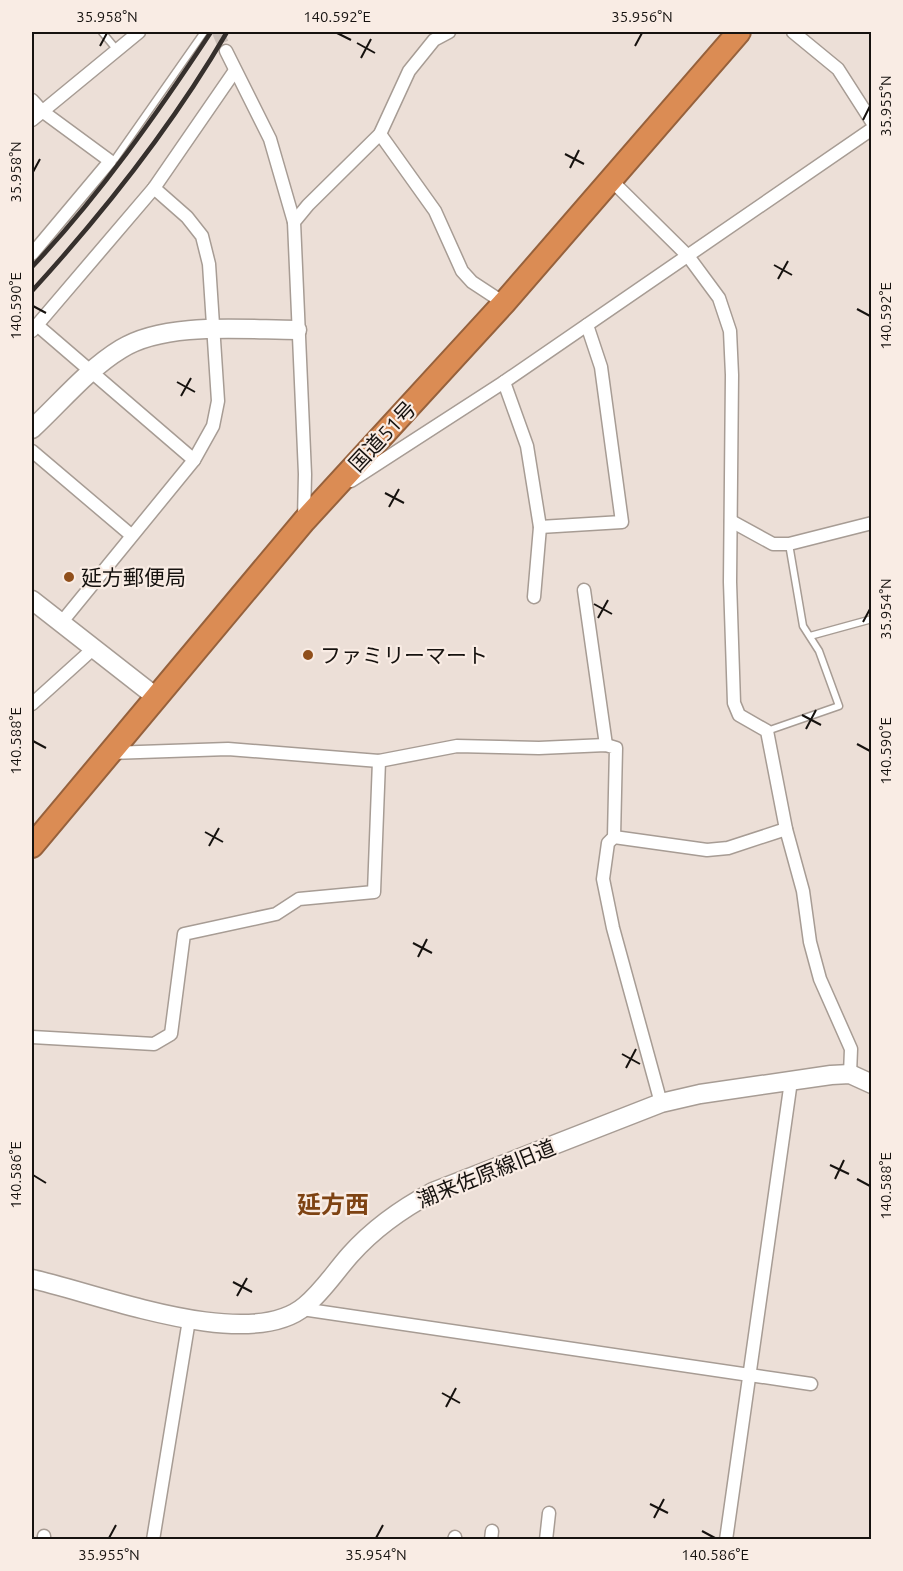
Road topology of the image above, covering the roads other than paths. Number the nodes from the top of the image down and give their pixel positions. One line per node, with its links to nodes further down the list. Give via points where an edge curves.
1 (102, 32): 7 (lane)
2 (139, 32): 7 (street)
3 (204, 32): 16 (lane)
4 (449, 32): 15 (street, via 434,40 409,71)
5 (740, 32): 17 (highway, 国道51号)
6 (793, 32): 13 (street, via 838,69)
7 (117, 50): 11 (street)
8 (226, 51): 9 (street)
9 (234, 72): 18 (street); 19 (street, via 270,139)
10 (32, 100): 11 (street)
11 (42, 111): 12 (street); 16 (street)
12 (32, 120)
13 (872, 122)
14 (872, 129): 21 (street)
15 (380, 134): 19 (street); 22 (street, via 435,211 462,271)
16 (110, 161): 20 (street)
17 (611, 180): 21 (street); 22 (highway, 国道51号)
18 (154, 188): 24 (street); 25 (street, via 202,236 209,264)
19 (294, 222): 26 (street)
20 (32, 254)
21 (688, 256): 23 (street); 34 (street, via 719,298 730,331)
22 (504, 303): 32 (highway, 国道51号)
23 (587, 325): 28 (street); 36 (street, via 601,367 622,522)
24 (34, 328): 27 (street)
25 (213, 329): 26 (street); 27 (street, via 144,338 120,349); 31 (street, via 218,401 213,426)
26 (297, 330): 33 (street)
27 (91, 374): 29 (street); 31 (street)
28 (504, 382): 32 (street); 36 (street, via 527,446)
29 (32, 429)
30 (32, 451): 37 (street)
31 (194, 460): 37 (street)
32 (323, 499): 33 (highway, 国道51号)
33 (304, 521): 46 (highway, 国道51号)
34 (731, 521): 38 (street, via 773,544); 48 (street, via 734,703 740,715)
35 (872, 523): 38 (street)
36 (540, 527): 40 (street)
37 (131, 536): 43 (street)
38 (789, 544): 44 (lane, via 803,626)
39 (584, 590): 49 (street)
40 (534, 597)
41 (32, 600): 43 (street)
42 (872, 619): 44 (lane)
43 (61, 623): 45 (street)
44 (810, 636): 48 (lane, via 839,706)
45 (94, 648): 46 (street); 47 (street)
46 (156, 697): 50 (highway, 国道51号)
47 (32, 704)
48 (767, 731): 52 (street)
49 (606, 746): 51 (street, via 457,746); 53 (street, via 616,748)
50 (108, 753): 51 (street, via 228,749); 54 (highway, 国道51号)
51 (379, 761): 55 (street, via 374,892 299,899 276,914 184,934 171,1034 154,1044)
52 (786, 829): 53 (street, via 728,848 707,850); 56 (street, via 820,980 850,1049)
53 (614, 837): 59 (street, via 608,843 603,879)
54 (32, 846)
55 (32, 1037)
56 (850, 1074): 57 (street, 潮来佐原線旧道); 58 (street)
57 (791, 1081): 59 (street, 潮来佐原線旧道); 63 (street)
58 (872, 1084)
59 (661, 1103): 61 (street, 潮来佐原線旧道, via 433,1192 409,1205 367,1237)
60 (32, 1279): 62 (street, 潮来佐原線旧道)
61 (302, 1309): 62 (street, 潮来佐原線旧道, via 248,1324); 63 (street)
62 (189, 1320): 66 (street)
63 (751, 1375): 64 (street); 68 (street)
64 (811, 1384)
65 (549, 1513): 67 (street)
66 (153, 1539)
67 (546, 1539)
68 (726, 1539)

